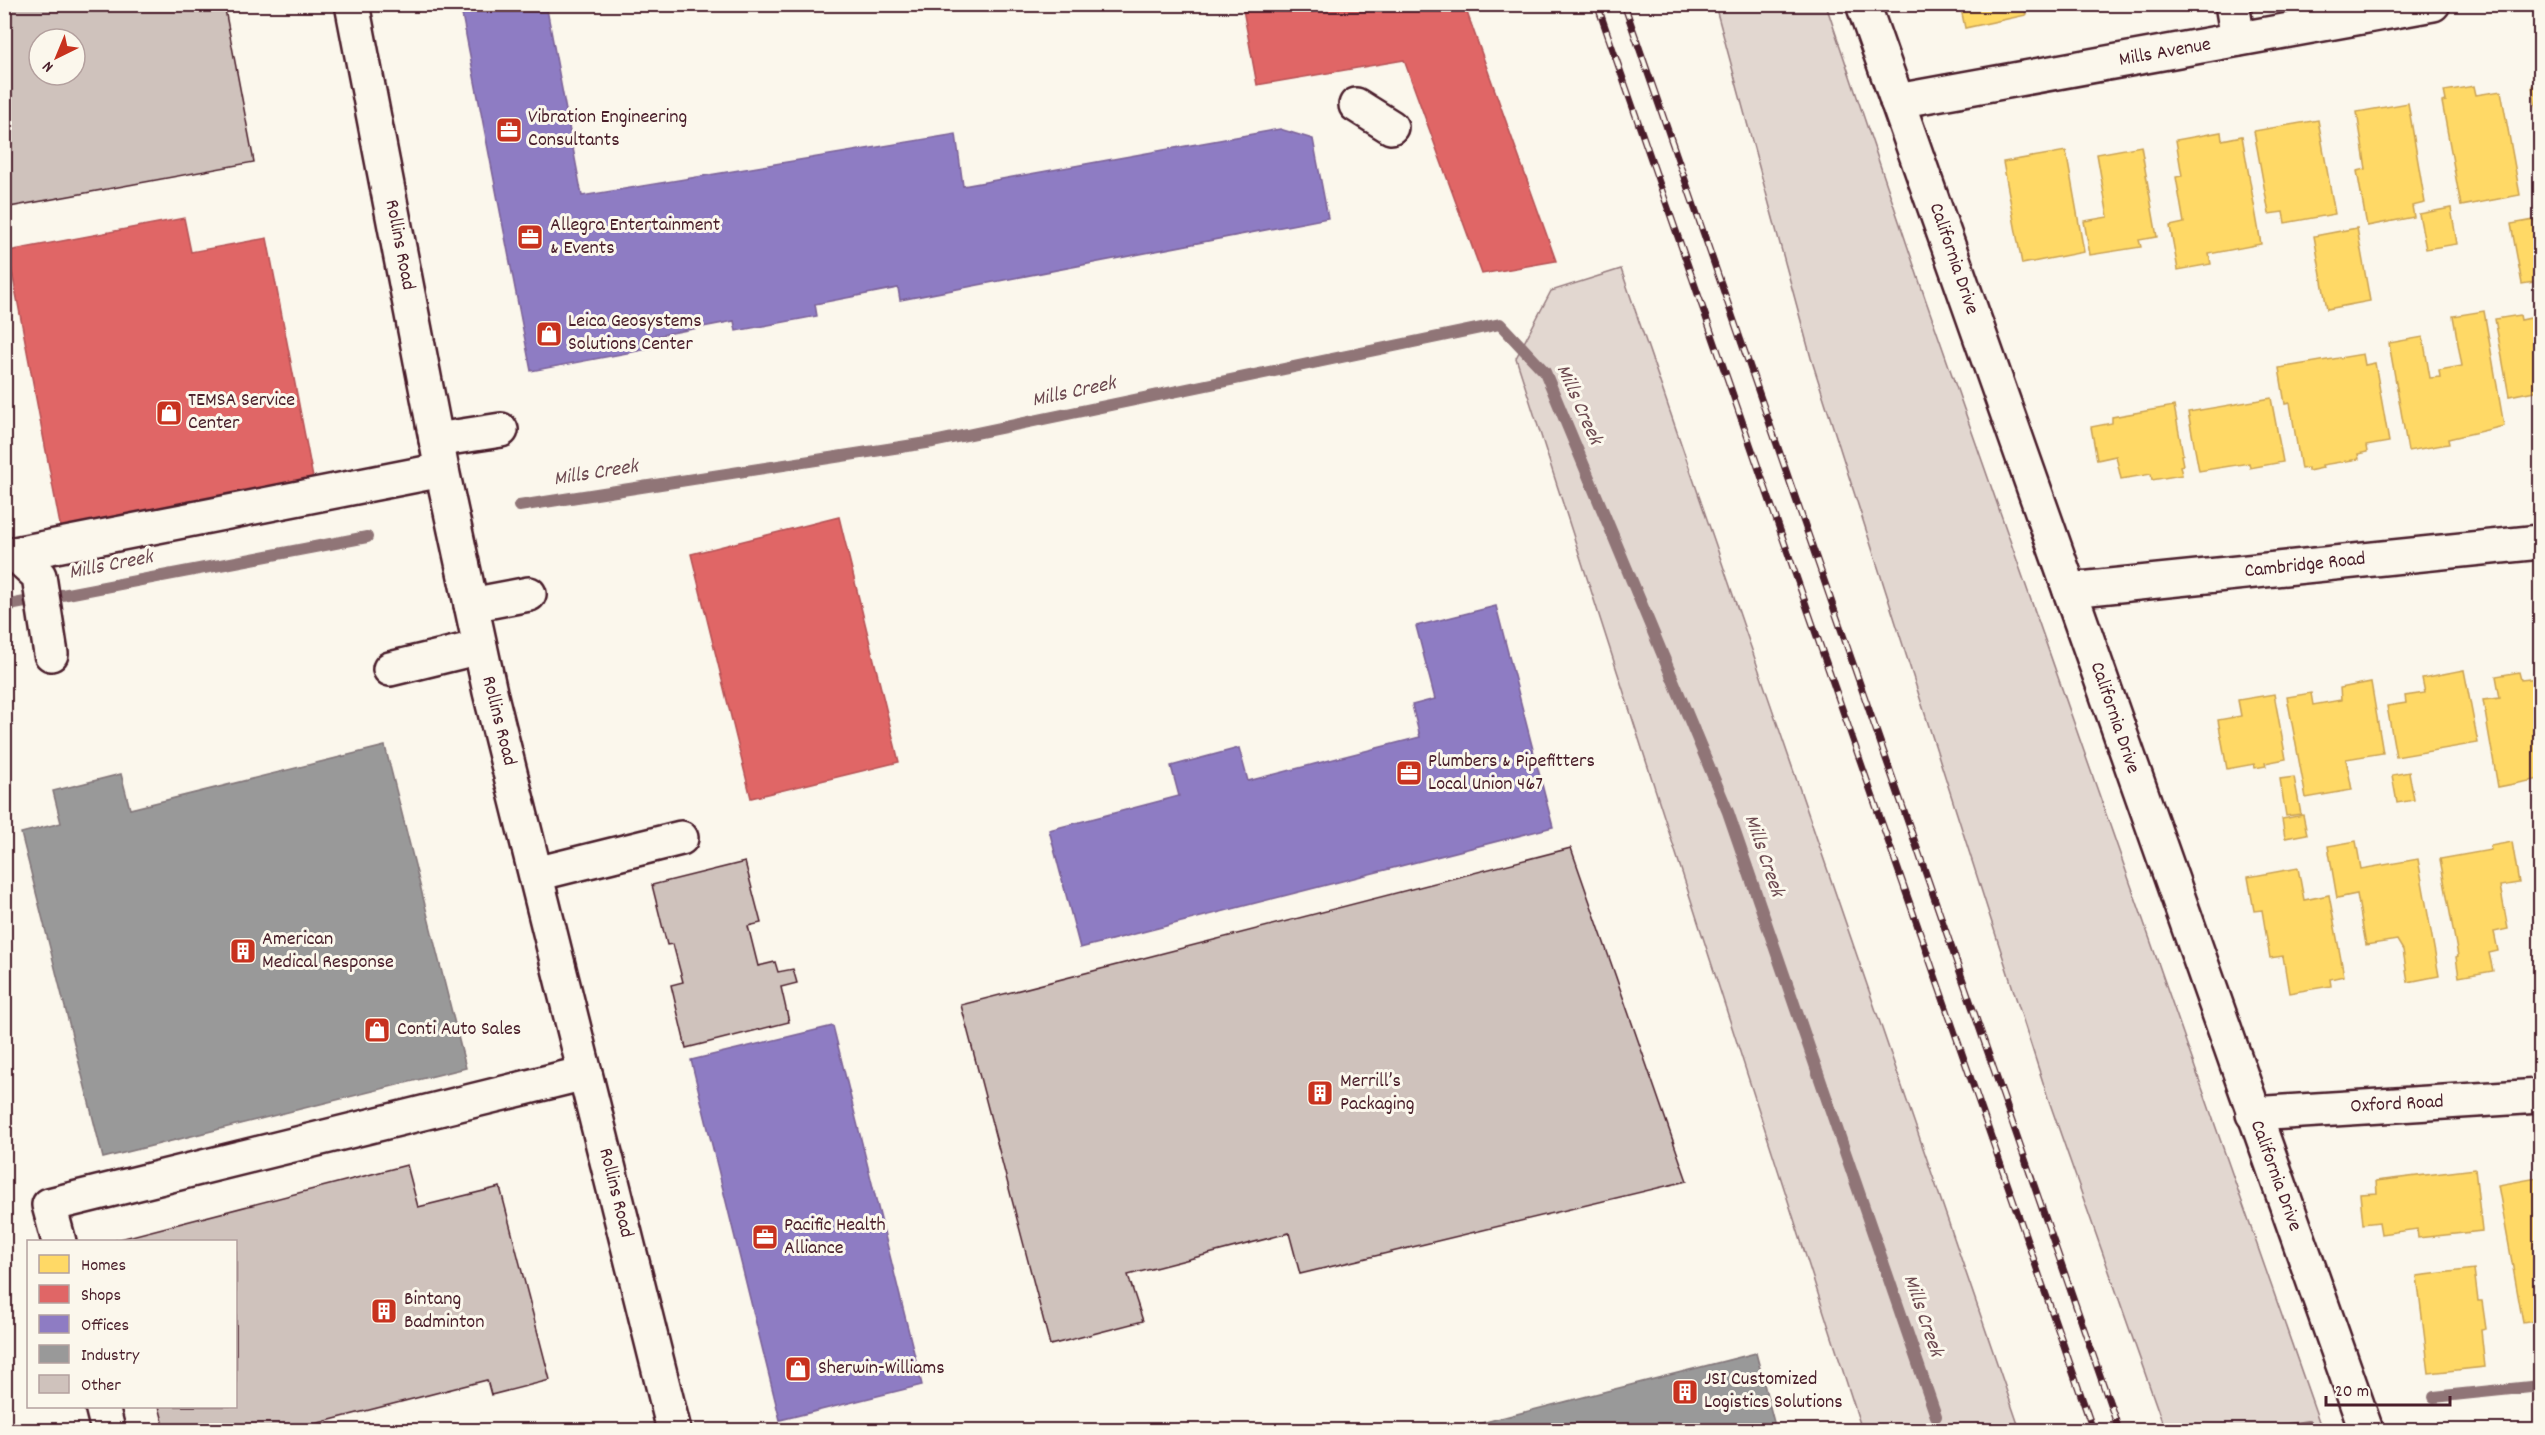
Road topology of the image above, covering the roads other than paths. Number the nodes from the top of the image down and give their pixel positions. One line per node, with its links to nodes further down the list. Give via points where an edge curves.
1 (352, 4): 10 (street, Rollins Road)
2 (1863, 4): 6 (street, California Drive)
3 (2232, 4): 5 (street)
4 (2433, 4): 5 (street, Mills Avenue)
5 (2238, 39): 6 (street, Mills Avenue)
6 (1897, 101): 12 (street, California Drive)
7 (1356, 105): 8 (street)
8 (1391, 127)
9 (501, 430): 10 (street)
10 (439, 455): 14 (street, Rollins Road); 16 (street, via 338,489 15,554 39,576)
11 (2541, 542): 12 (street, Cambridge Road)
12 (2070, 590): 22 (street, California Drive)
13 (529, 594): 14 (street)
14 (471, 605): 15 (street, Rollins Road)
15 (480, 647): 17 (street); 19 (street, Rollins Road)
16 (51, 654)
17 (390, 669)
18 (681, 838): 19 (street)
19 (536, 874): 20 (street, Rollins Road)
20 (585, 1073): 23 (street, via 49,1205); 26 (street, Rollins Road)
21 (2541, 1096): 22 (street, Oxford Road)
22 (2253, 1114): 27 (street, California Drive)
23 (58, 1240)
24 (102, 1408): 25 (street)
25 (108, 1431)
26 (674, 1431)
27 (2366, 1431)

